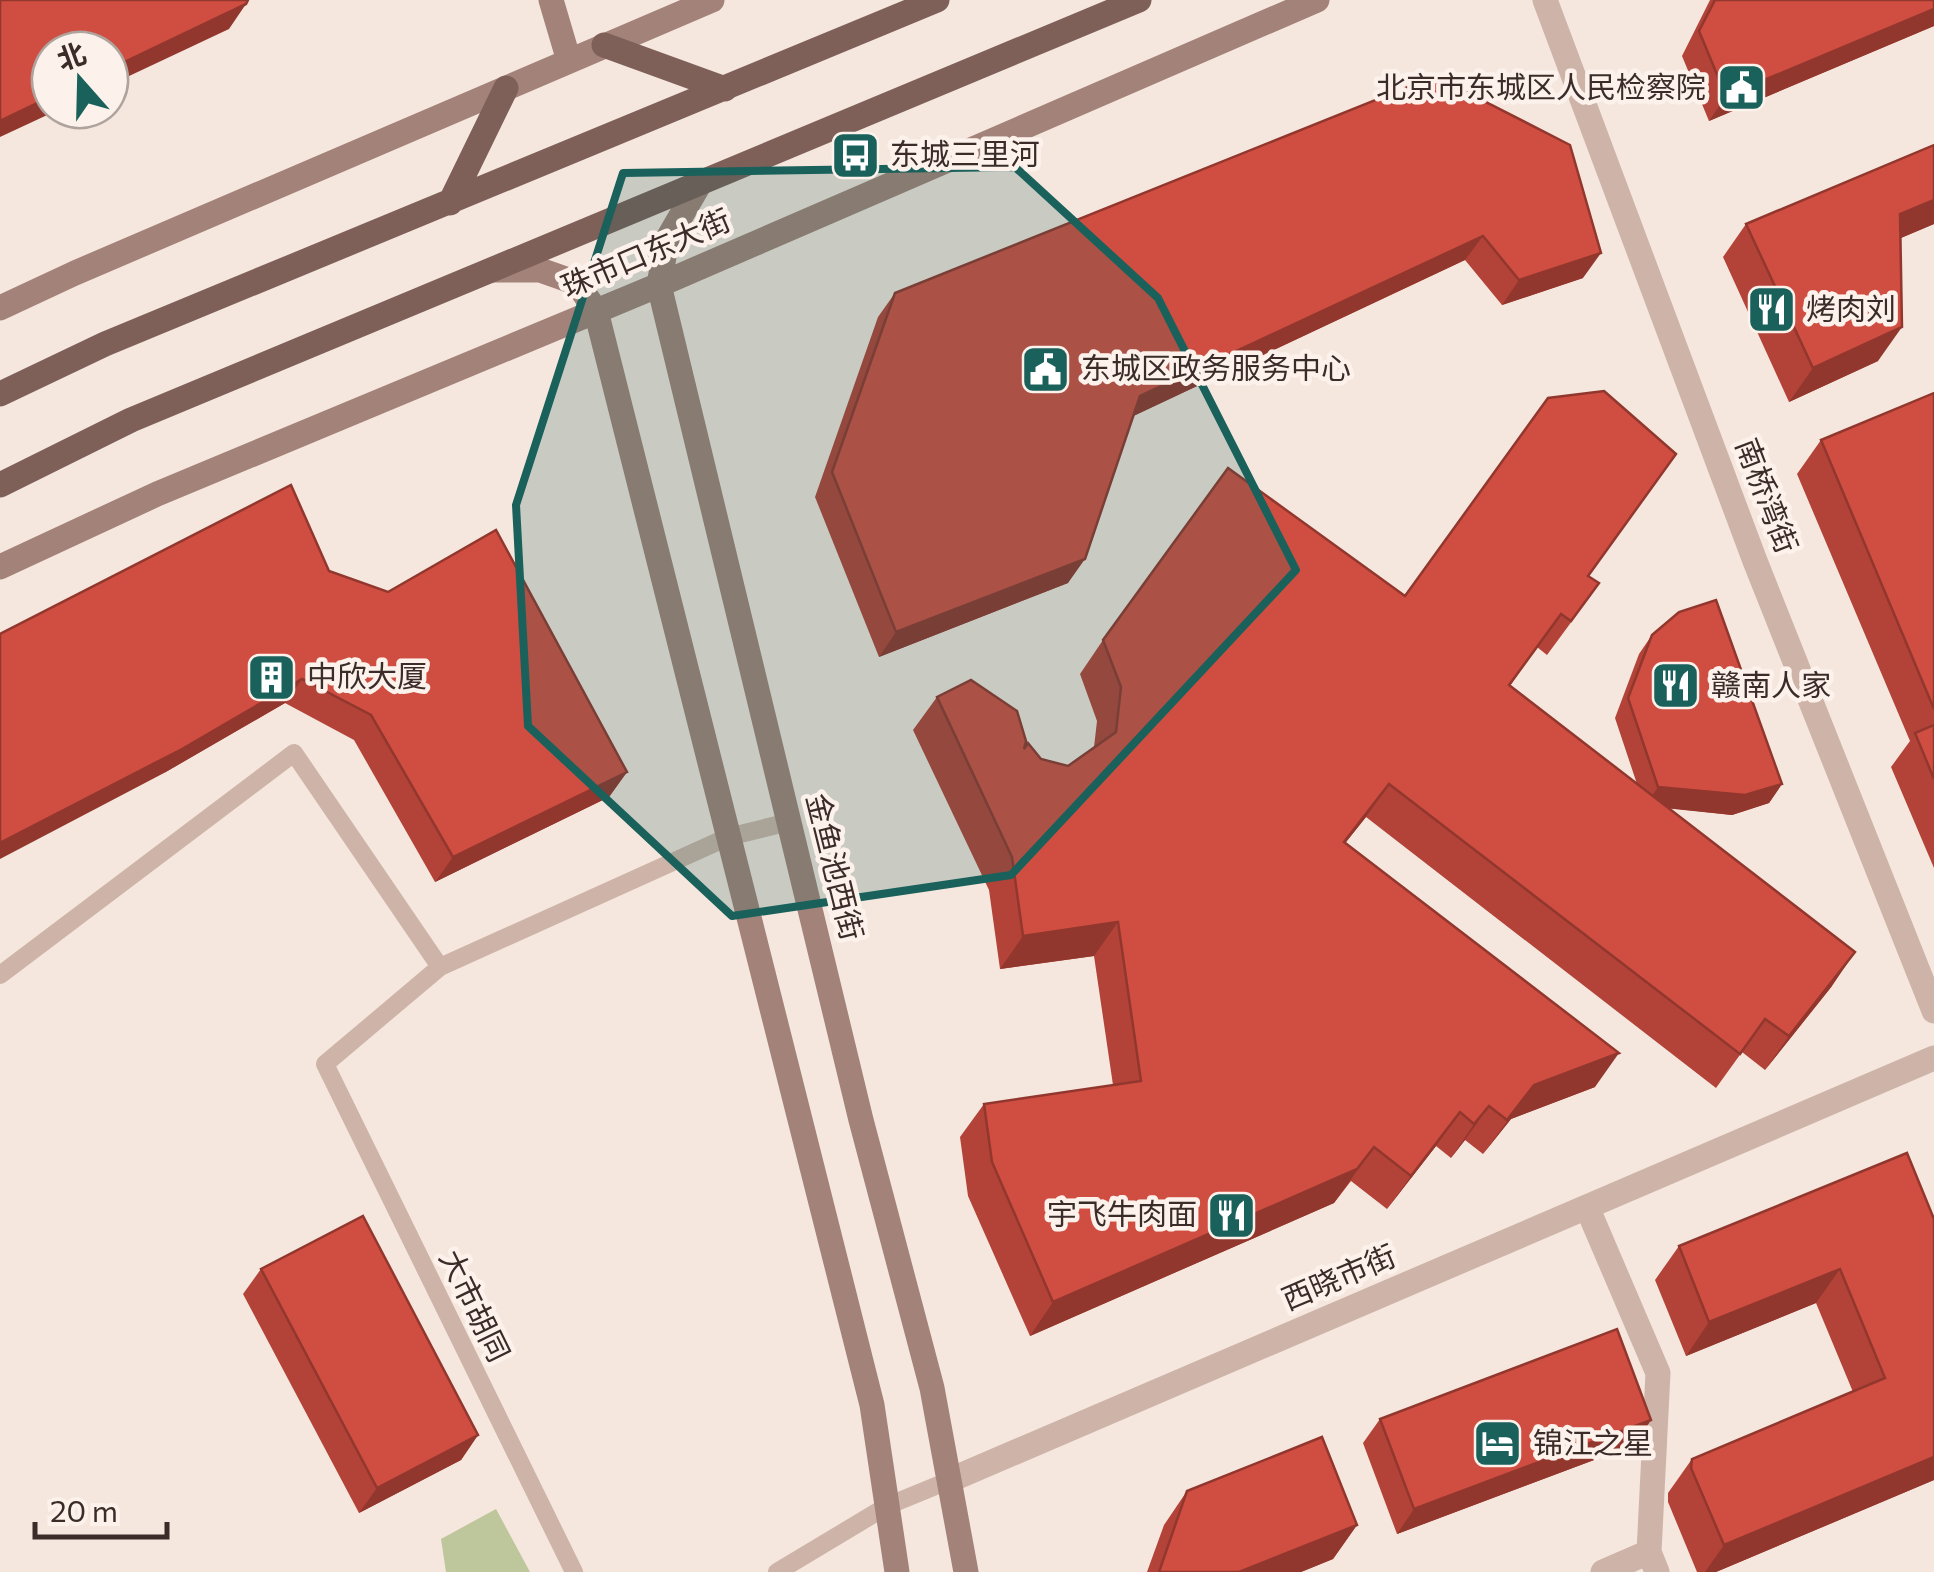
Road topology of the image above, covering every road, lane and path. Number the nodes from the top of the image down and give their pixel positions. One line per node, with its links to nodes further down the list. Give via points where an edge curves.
1 (551, 0): 8 (street)
2 (712, 0): 7 (street)
3 (937, 0): 10 (main road)
4 (1139, 0): 11 (main road, 珠市口东大街)
5 (1317, 0): 14 (street, 珠市口东大街)
6 (1545, 0): 24 (street, 南桥湾街, via 1755,561)
7 (604, 45): 8 (street); 10 (main road)
8 (569, 61): 9 (street)
9 (506, 88): 12 (main road); 15 (street)
10 (725, 89): 12 (main road)
11 (700, 184): 13 (main road, 珠市口东大街); 14 (street, 金鱼池西街, via 667,240)
12 (450, 203): 17 (main road, via 104,344)
13 (493, 270): 16 (street, via 540,270 577,283); 18 (main road, 珠市口东大街, via 131,420)
14 (660, 285): 16 (street, 珠市口东大街); 20 (street, 金鱼池西街)
15 (0, 308)
16 (596, 311): 19 (street, 珠市口东大街, via 157,494); 21 (street)
17 (0, 394)
18 (0, 484)
19 (0, 567)
20 (789, 822): 21 (lane); 27 (street, 金鱼池西街, via 932,1388)
21 (728, 837): 22 (lane); 28 (street, via 872,1406)
22 (440, 967): 23 (lane, via 294,753); 30 (lane, 大市胡同, via 324,1064)
23 (0, 975)
24 (1934, 1012)
25 (1934, 1058): 26 (street, 西晓市街)
26 (1587, 1207): 27 (street, 西晓市街); 29 (street, via 1658,1373)
27 (948, 1481): 28 (lane, 西晓市街); 33 (street, 金鱼池西街)
28 (886, 1506): 31 (lane, 西晓市街); 32 (street)
29 (1653, 1562): 34 (street)
30 (574, 1572)
31 (777, 1572)
32 (897, 1572)
33 (966, 1572)
34 (1603, 1572)

